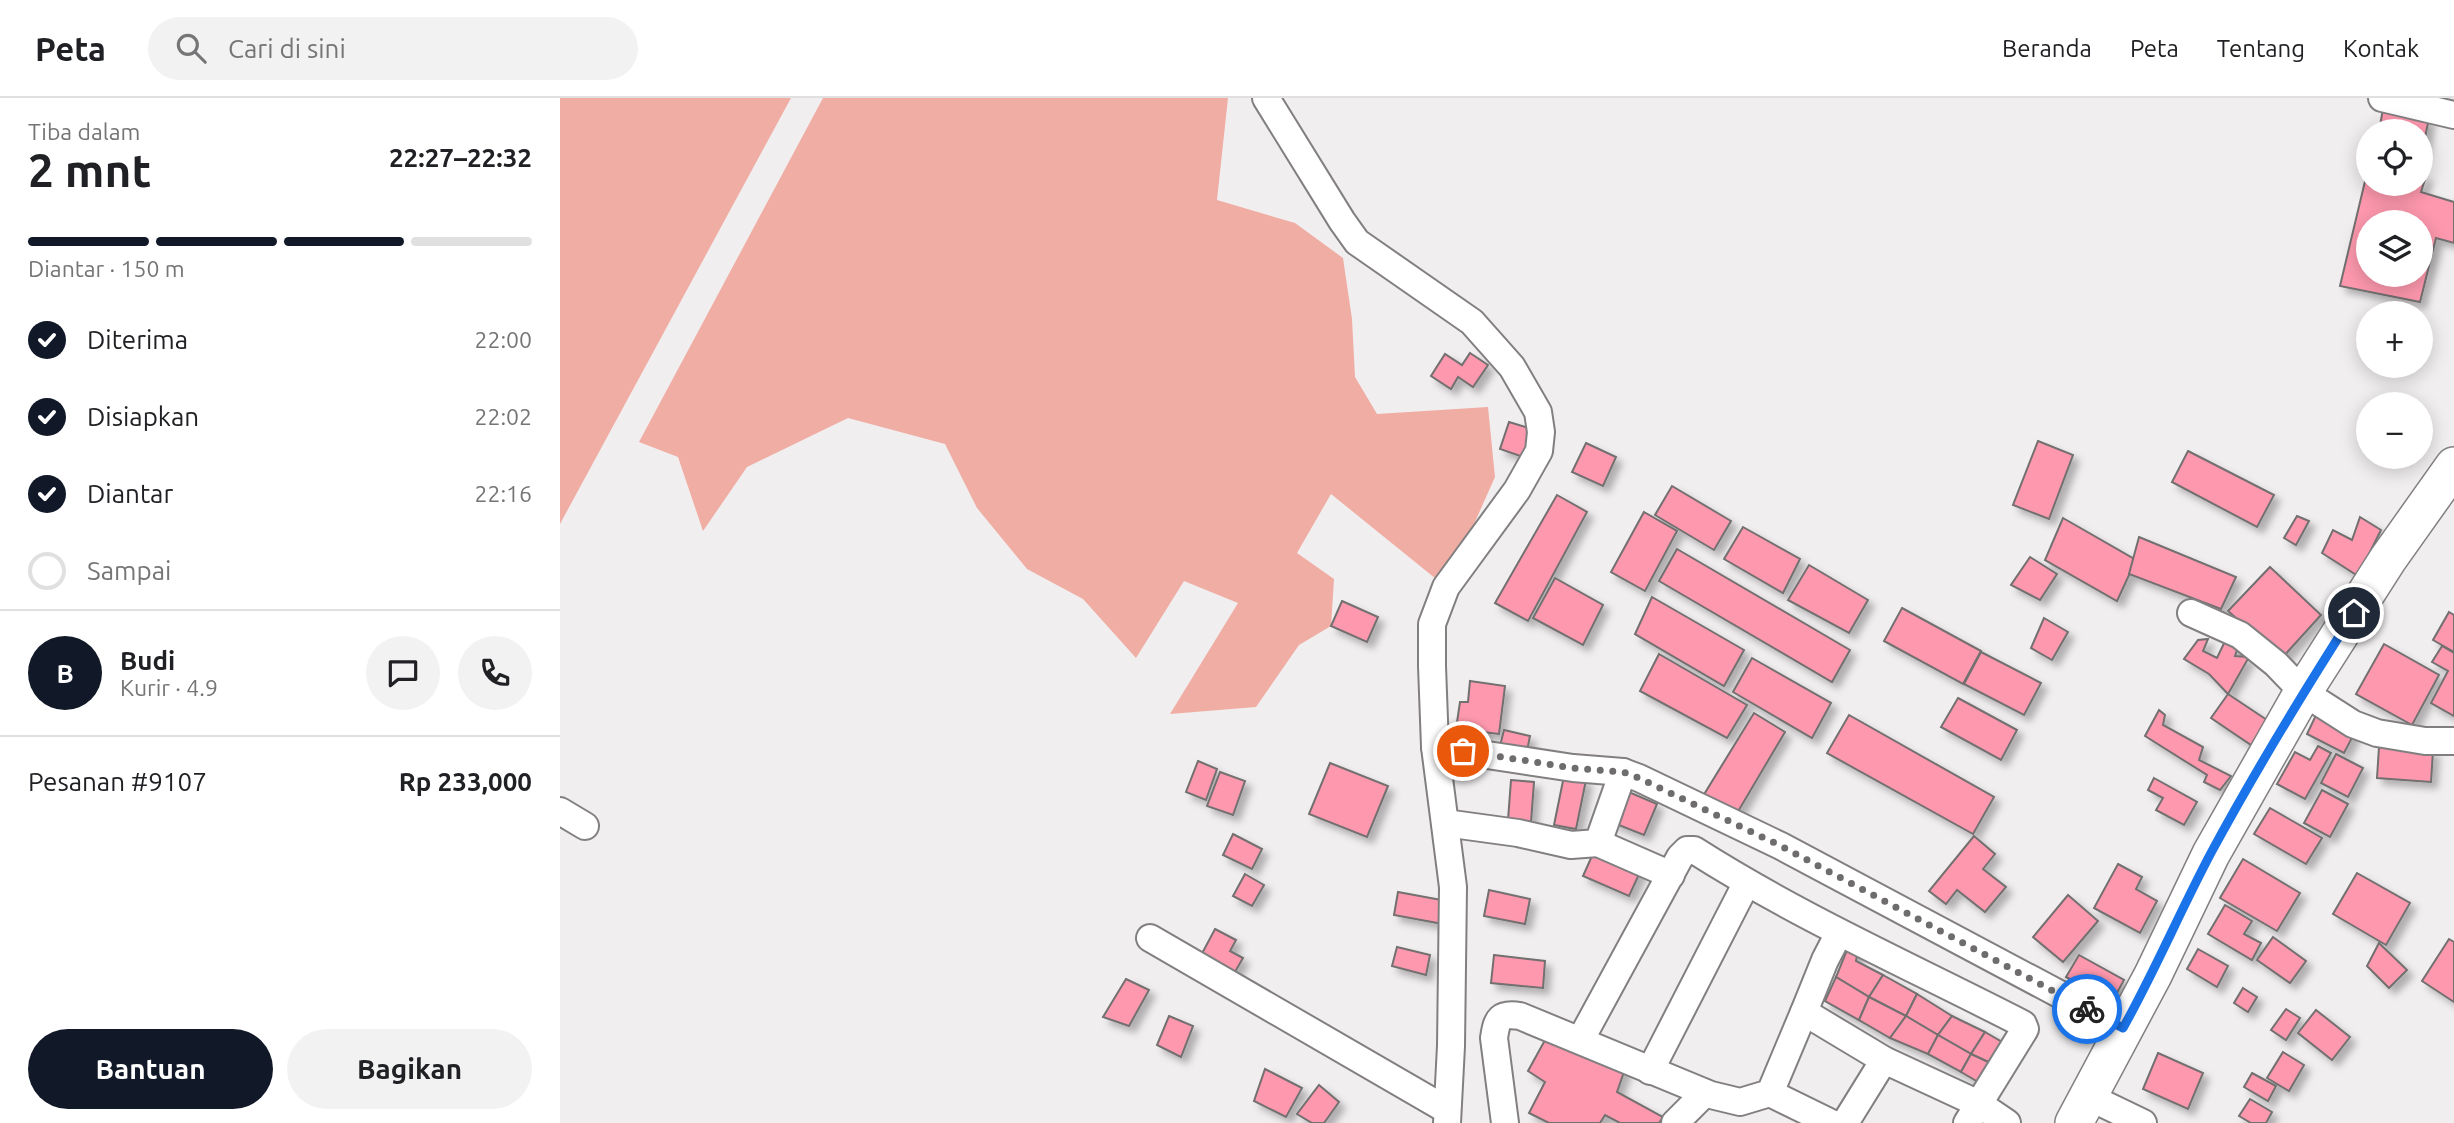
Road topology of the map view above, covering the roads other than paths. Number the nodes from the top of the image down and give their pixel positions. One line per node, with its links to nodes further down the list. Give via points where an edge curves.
1 (1266, 98): 8 (street, via 1357,242 1472,323 1512,367 1538,412 1539,451 1517,490 1446,587 1432,624)
2 (2382, 98): 3 (street)
3 (2454, 115)
4 (2454, 466): 6 (main road)
5 (2192, 613): 6 (street, via 2240,635)
6 (2303, 692): 7 (street, via 2353,724 2377,733); 19 (main road, via 2211,853)
7 (2454, 741)
8 (1435, 747): 9 (street); 11 (street)
9 (1623, 772): 13 (street); 19 (street, via 1781,846)
10 (560, 811): 12 (street)
11 (1445, 823): 13 (street, via 1571,845); 27 (street, via 1453,887)
12 (584, 826)
13 (1598, 843): 14 (street)
14 (1671, 875): 15 (street, via 1683,853 1694,850); 20 (street)
15 (1746, 884): 16 (street); 22 (street)
16 (1839, 933): 18 (street); 26 (street, via 2023,1024 2025,1029)
17 (1150, 937): 27 (street)
18 (1804, 1012): 21 (street); 24 (street)
19 (2123, 1028): 25 (main road)
20 (1581, 1039): 22 (street); 28 (street, via 1520,1016 1500,1018 1494,1038)
21 (1884, 1060): 26 (street); 31 (street)
22 (1650, 1071): 23 (street)
23 (1705, 1093): 24 (street, via 1740,1102); 29 (street)
24 (1770, 1093): 30 (street)
25 (2080, 1109): 33 (street)
26 (1973, 1113): 32 (street)
27 (1447, 1116)
28 (1505, 1123)
29 (1675, 1123)
30 (1831, 1123)
31 (1845, 1123)
32 (2007, 1123)
33 (2143, 1123)

